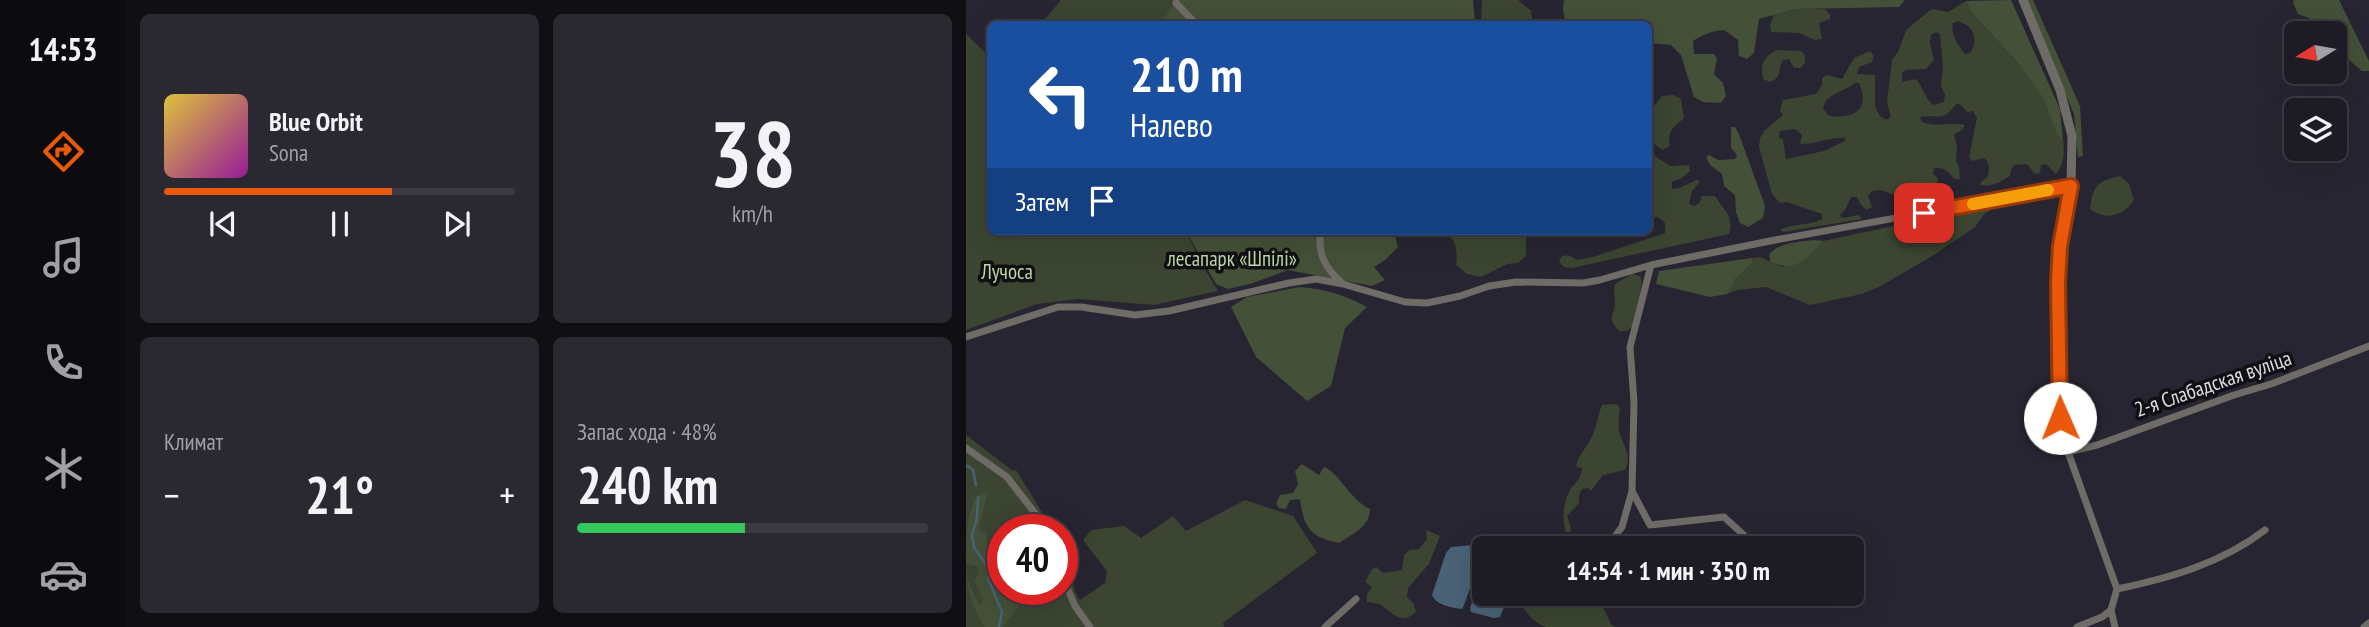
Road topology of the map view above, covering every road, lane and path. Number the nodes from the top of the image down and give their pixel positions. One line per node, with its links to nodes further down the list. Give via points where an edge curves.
1 (2023, 0): 4 (street, via 2060,90 2072,136)
2 (1176, 3): 3 (street)
3 (1193, 21)
4 (2071, 186): 6 (street); 11 (street, via 2058,283 2060,418)
5 (1321, 235): 7 (street, via 1320,250 1328,271)
6 (1651, 265): 7 (street, via 1601,280 1516,282 1427,303 1405,302); 12 (street, via 1630,347)
7 (1343, 284): 8 (street, via 1316,279 1289,283 1135,315 1058,307)
8 (966, 337)
9 (2369, 346): 11 (street, 2-я Слабадская вуліца, via 2272,384)
10 (966, 448): 13 (street, via 1007,477)
11 (2068, 452): 17 (street)
12 (1632, 491): 15 (street); 16 (street, via 1650,525 1724,517)
13 (1036, 514)
14 (2265, 530): 17 (street, via 2210,562)
15 (1615, 536)
16 (1745, 536)
17 (2117, 589): 20 (street)
18 (1356, 599): 23 (street)
19 (1075, 605): 22 (street)
20 (2111, 610): 24 (street); 25 (street)
21 (2369, 624): 26 (street)
22 (1090, 627)
23 (1325, 627)
24 (2077, 627)
25 (2115, 627)
26 (2364, 627)

